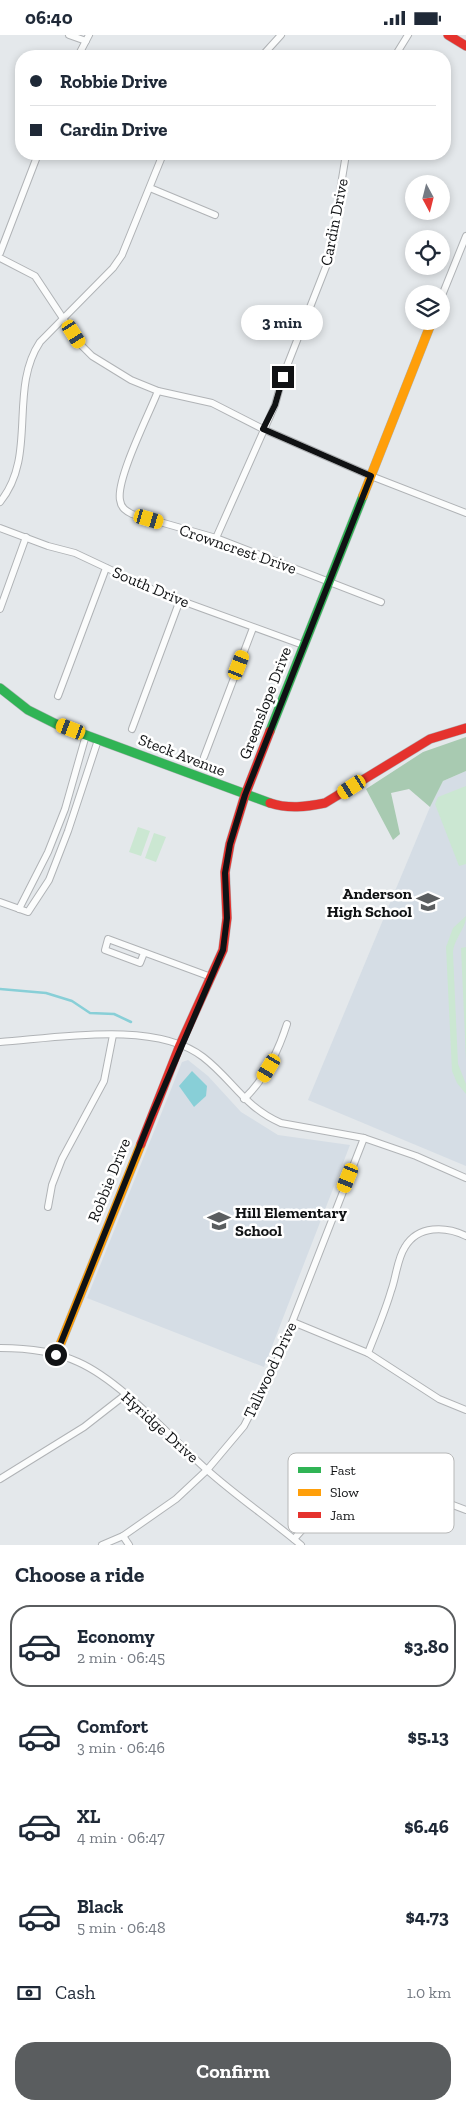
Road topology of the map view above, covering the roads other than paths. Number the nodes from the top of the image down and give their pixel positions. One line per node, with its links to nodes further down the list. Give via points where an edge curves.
1 (69, 35): 5 (street)
2 (281, 35): 8 (street)
3 (408, 35): 9 (street)
4 (448, 35): 6 (street)
5 (87, 38): 7 (street)
6 (466, 46)
7 (81, 50)
8 (267, 50)
9 (399, 50)
10 (36, 160): 16 (street)
11 (160, 160): 13 (street)
12 (345, 160): 22 (street, Cardin Drive, via 329,259 275,405)
13 (150, 188): 14 (street); 19 (street, via 122,255)
14 (215, 215)
15 (466, 236): 18 (street)
16 (0, 253)
17 (0, 259): 19 (street, via 35,276)
18 (446, 285)
19 (63, 317): 21 (street, via 92,356 130,380); 24 (street, via 40,342 25,372 21,448 12,481)
20 (428, 330): 23 (street, Greenslope Drive)
21 (158, 391): 22 (street, via 212,403); 28 (street, Crowncrest Drive, via 123,477 120,501 132,514)
22 (263, 429): 23 (street); 28 (street, Cardin Drive)
23 (371, 476): 25 (street); 30 (street, Greenslope Drive)
24 (0, 502)
25 (466, 513)
26 (0, 527): 27 (street, South Drive)
27 (26, 537): 29 (street, South Drive, via 75,553); 33 (street)
28 (216, 538): 30 (street, Crowncrest Drive)
29 (106, 568): 31 (street, South Drive); 37 (street)
30 (330, 582): 32 (street, Crowncrest Drive); 35 (street, Greenslope Drive)
31 (180, 600): 34 (street, South Drive); 39 (street)
32 (381, 602)
33 (0, 609)
34 (254, 627): 35 (street, South Drive); 42 (street)
35 (303, 645): 43 (street, Greenslope Drive)
36 (0, 688): 40 (street, Steck Avenue, via 39,717)
37 (58, 696)
38 (466, 728): 43 (street, Steck Avenue, via 430,739 334,799 316,806 279,806)
39 (132, 729)
40 (86, 735): 41 (street, Steck Avenue); 45 (street, via 65,809 48,852)
41 (98, 740): 43 (street, Steck Avenue); 45 (street, via 49,880 28,912)
42 (204, 757)
43 (245, 795): 47 (street, Greenslope Drive, via 225,873 226,934)
44 (0, 902): 45 (street)
45 (18, 909)
46 (144, 953): 46 (street, via 140,963 105,950 108,939); 47 (street)
47 (211, 977): 51 (street, Greenslope Drive)
48 (287, 1024): 52 (street, via 269,1068)
49 (113, 1035): 50 (street); 51 (street, via 152,1036); 55 (street, via 104,1081 62,1159)
50 (0, 1042)
51 (180, 1045): 52 (street, via 201,1055); 60 (street, Robbie Drive)
52 (244, 1099): 53 (street, via 256,1110 281,1123)
53 (364, 1138): 54 (street); 57 (street, Tallwood Drive)
54 (466, 1178)
55 (48, 1207)
56 (466, 1236): 59 (street, via 446,1228 430,1229 409,1241)
57 (293, 1322): 59 (street); 63 (street, Tallwood Drive, via 244,1426)
58 (0, 1348): 60 (street, Hyridge Drive)
59 (368, 1353): 62 (street, via 439,1399)
60 (56, 1355): 61 (street, Hyridge Drive, via 90,1369)
61 (125, 1395): 63 (street, Hyridge Drive); 64 (street, via 84,1427)
62 (466, 1411)
63 (207, 1471): 68 (street, Tallwood Drive, via 164,1509); 69 (street, Hyridge Drive)
64 (0, 1479)
65 (454, 1504): 66 (street)
66 (466, 1509)
67 (299, 1533): 69 (street)
68 (123, 1536): 70 (street, Tallwood Drive); 71 (street)
69 (294, 1539): 72 (street, Hyridge Drive)
70 (102, 1545)
71 (130, 1545)
72 (301, 1545)

